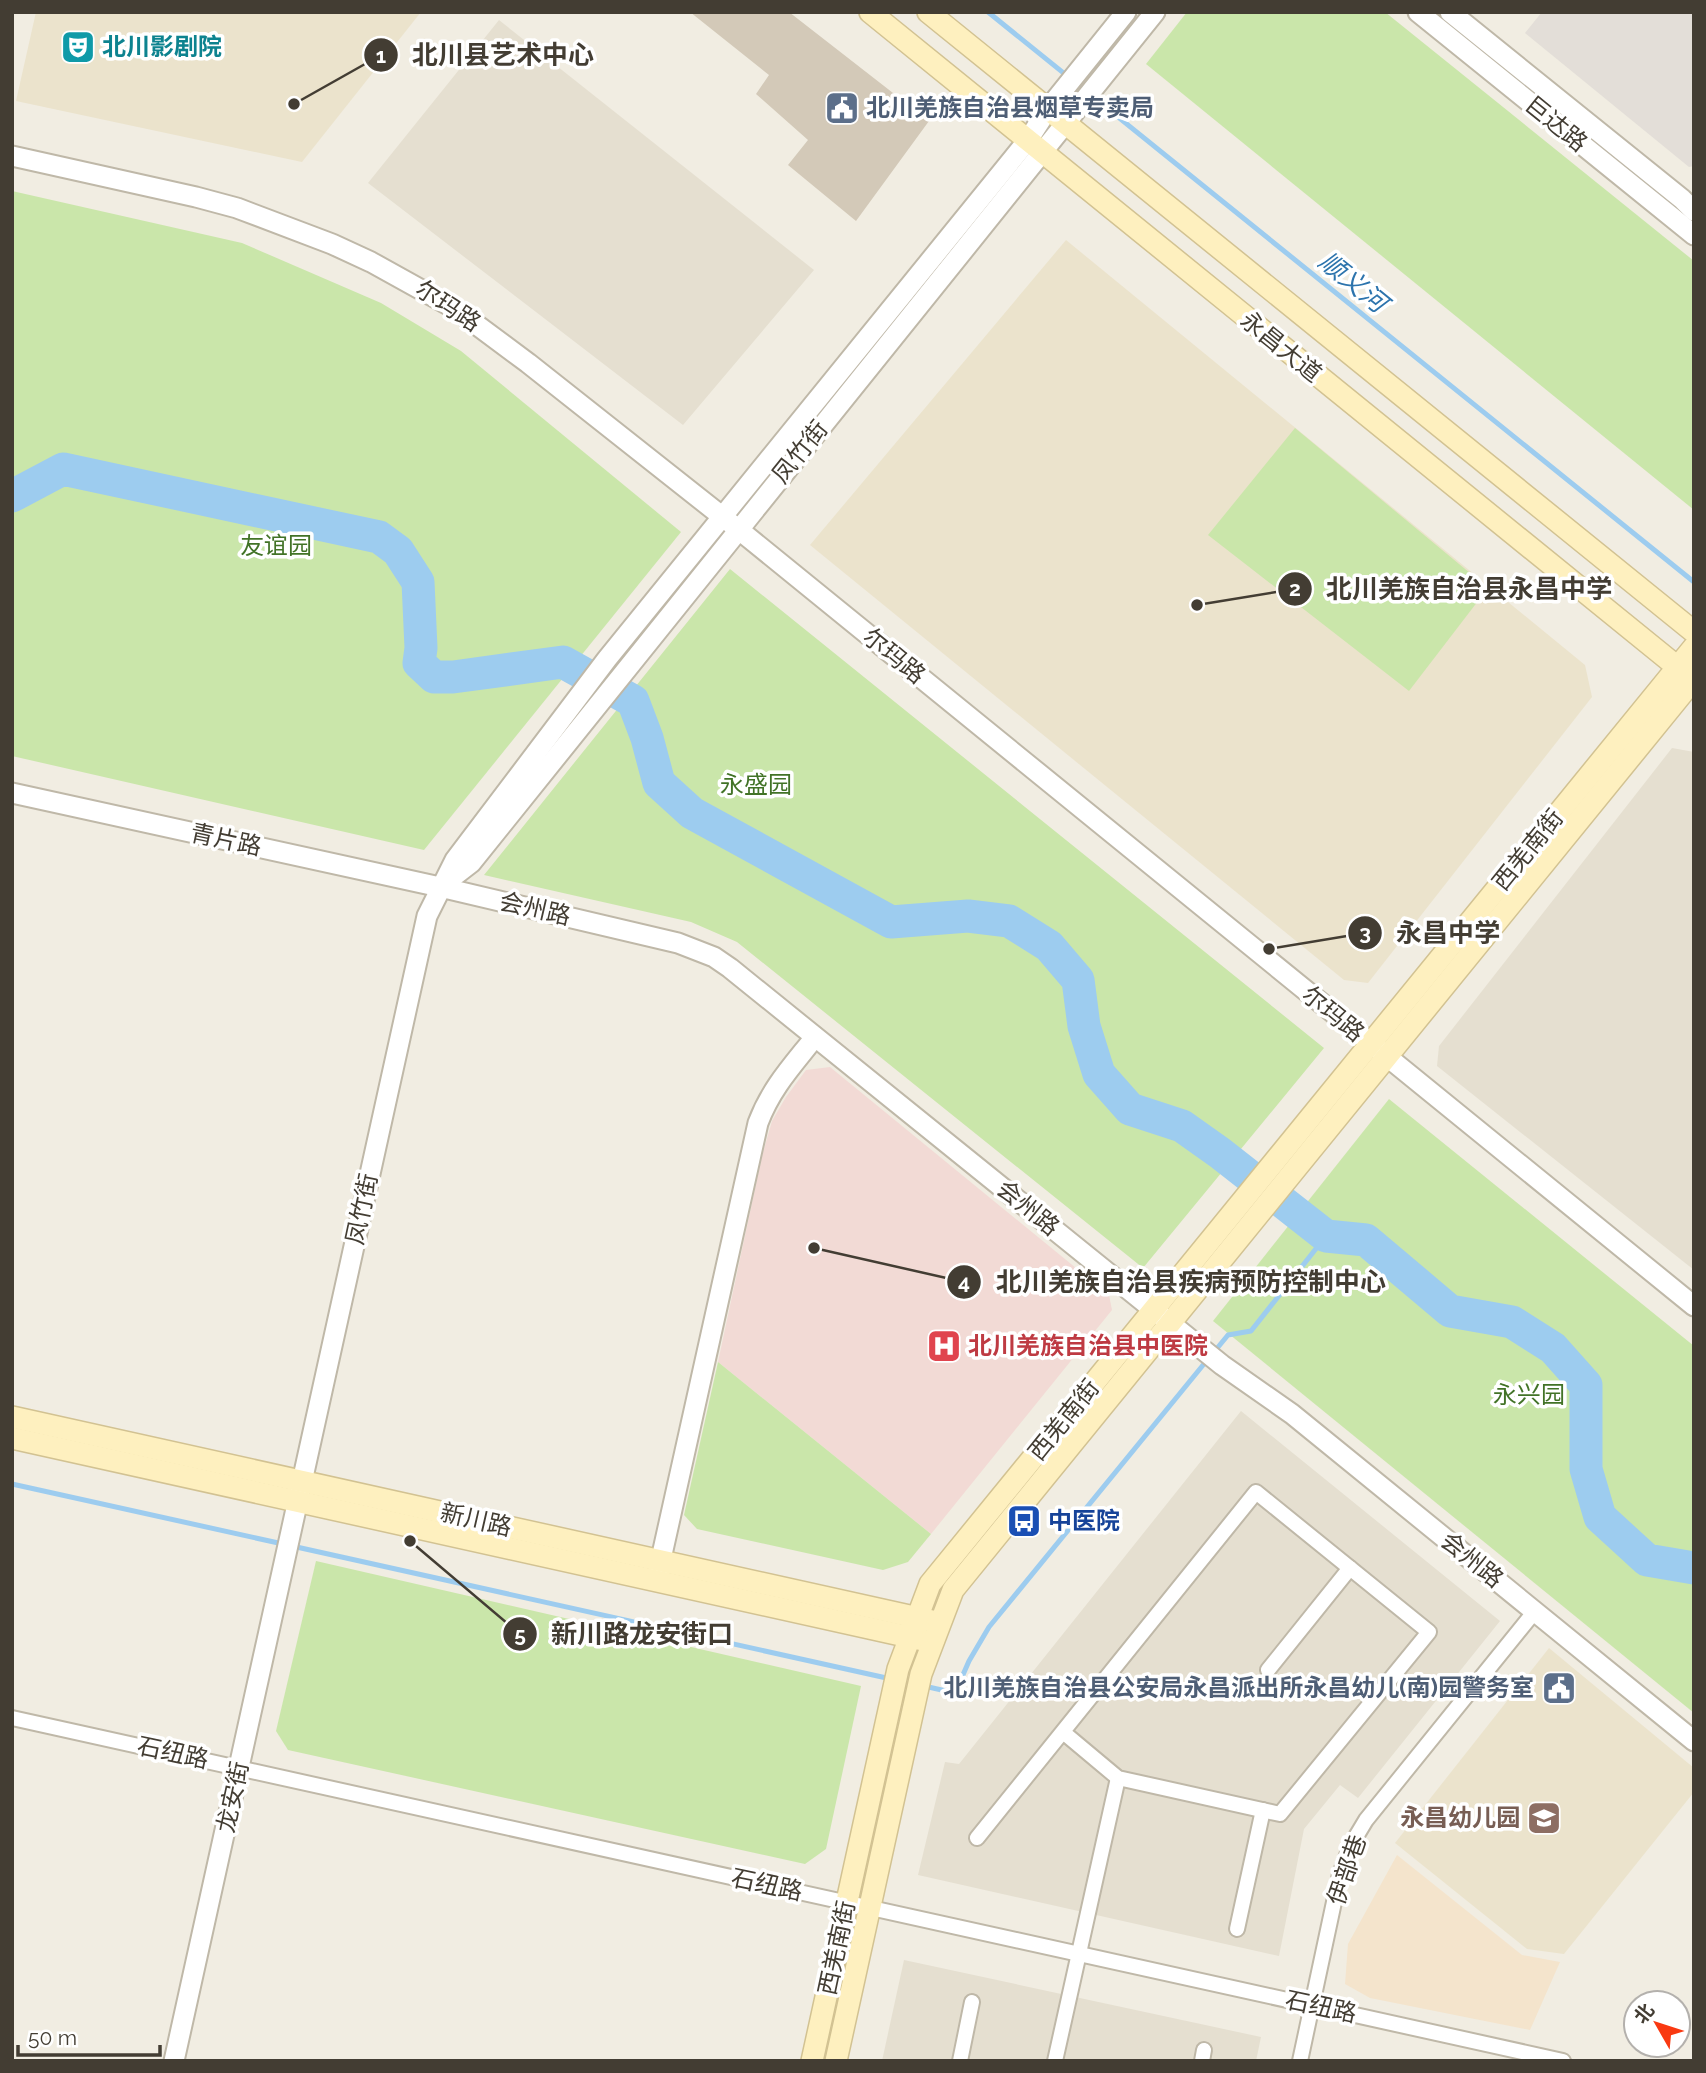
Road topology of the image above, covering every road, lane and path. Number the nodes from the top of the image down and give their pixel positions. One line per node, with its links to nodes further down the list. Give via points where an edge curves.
1 (870, 12): 8 (main road, 永昌大道)
2 (928, 12): 7 (main road, 永昌大道)
3 (1126, 12): 7 (street, 凤竹街, via 1062,92)
4 (1154, 12): 7 (street, 凤竹街, via 1079,105)
5 (1418, 12): 10 (street, 巨达路)
6 (1450, 12): 10 (street, 巨达路, via 1682,200)
7 (1056, 116): 8 (street, 凤竹街); 13 (main road, 永昌大道)
8 (1034, 146): 11 (street, 凤竹街); 12 (street, 凤竹街); 15 (main road, 永昌大道)
9 (12, 156): 11 (street, 尔玛路, via 237,208 371,262 491,334)
10 (1692, 224)
11 (722, 517): 12 (street, 尔玛路); 16 (street, 凤竹街, via 607,659)
12 (738, 529): 16 (street, 凤竹街, via 624,672); 20 (street, 尔玛路)
13 (1694, 632)
14 (1694, 646): 15 (main road, 西羌南街)
15 (1689, 677): 20 (main road, 西羌南街)
16 (558, 740): 18 (street, 凤竹街, via 471,863)
17 (12, 793): 18 (street, 青片路)
18 (440, 887): 19 (street, 会州路, via 698,949 730,968); 26 (street, 凤竹街, via 427,916)
19 (816, 1037): 23 (street, 会州路); 29 (street, via 778,1083 758,1123)
20 (1378, 1051): 21 (main road, 西羌南街); 22 (street, 尔玛路)
21 (1288, 1162): 23 (main road, 西羌南街, via 1256,1217); 23 (main road, 西羌南街, via 1242,1201)
22 (1694, 1306)
23 (1162, 1316): 30 (street, 会州路, via 1292,1414); 31 (main road, 西羌南街, via 930,1584); 32 (main road, 西羌南街, via 953,1590)
24 (12, 1417): 26 (main road, 新川路)
25 (12, 1438): 26 (main road, 新川路)
26 (300, 1491): 27 (street, 凤竹街); 29 (main road, 新川路)
27 (291, 1532): 37 (street, 龙安街)
28 (1350, 1568): 33 (street); 35 (street, via 1256,1492); 39 (street, via 1429,1632 1280,1814)
29 (658, 1571): 31 (main road, 新川路)
30 (1535, 1611): 36 (street, 会州路); 46 (street, 伊部巷, via 1366,1820 1351,1845 1340,1874)
31 (914, 1627): 32 (main road, 新川路); 41 (main road, 西羌南街, via 898,1669)
32 (937, 1632): 42 (main road, 西羌南街, via 921,1674)
33 (1268, 1670)
34 (12, 1718): 37 (street, 石纽路)
35 (1063, 1732): 38 (street); 40 (street)
36 (1694, 1741)
37 (239, 1768): 41 (street, 石纽路); 47 (street, 龙安街)
38 (1118, 1778): 39 (street); 44 (street)
39 (1263, 1810): 43 (street)
40 (977, 1838)
41 (847, 1902): 42 (street, 石纽路); 48 (main road, 西羌南街)
42 (870, 1907): 44 (street, 石纽路); 49 (main road, 西羌南街)
43 (1237, 1929)
44 (1079, 1954): 46 (street, 石纽路); 51 (street)
45 (972, 2002): 50 (street)
46 (1312, 2005): 52 (street, 伊部巷); 53 (street, 石纽路)
47 (174, 2061)
48 (812, 2061)
49 (836, 2061)
50 (960, 2061)
51 (1055, 2061)
52 (1300, 2061)
53 (1563, 2061)

